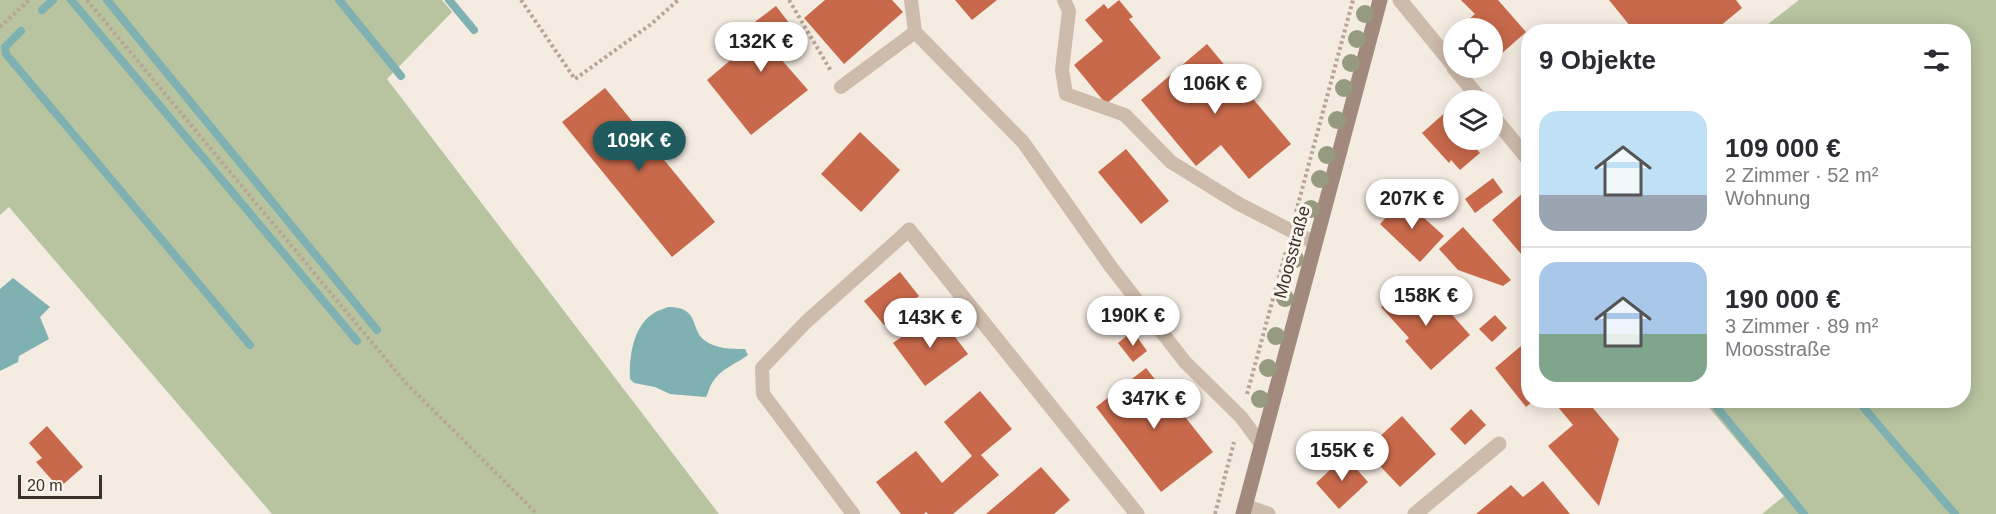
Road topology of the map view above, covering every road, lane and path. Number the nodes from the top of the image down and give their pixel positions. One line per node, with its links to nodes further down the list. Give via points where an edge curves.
1 (29, 0): 11 (path)
2 (87, 0): 26 (path, via 404,381)
3 (521, 0): 4 (path, via 575,79 650,26)
4 (678, 0)
5 (789, 0): 15 (path)
6 (911, 0): 12 (lane)
7 (1064, 0): 20 (lane, via 1069,10 1062,70 1066,94 1125,115 1171,162)
8 (1353, 0): 20 (path)
9 (1380, 0): 21 (street, Moosstraße)
10 (1400, 0): 13 (street)
11 (0, 27)
12 (915, 32): 15 (lane); 22 (lane, via 1023,142 1111,267 1185,362)
13 (1443, 53)
14 (1463, 78): 16 (street)
15 (841, 87)
16 (1473, 90)
17 (1503, 128): 18 (street)
18 (1521, 150)
19 (909, 230): 27 (lane, via 806,322 762,368 763,394); 28 (street)
20 (1291, 231): 21 (lane); 22 (path)
21 (1315, 243): 23 (street, Moosstraße)
22 (1241, 417): 23 (lane); 29 (path)
23 (1261, 444): 25 (street, Moosstraße)
24 (1499, 444): 31 (street)
25 (1244, 510): 30 (street)
26 (537, 514)
27 (853, 514)
28 (1137, 514)
29 (1215, 514)
30 (1268, 514)
31 (1415, 514)

